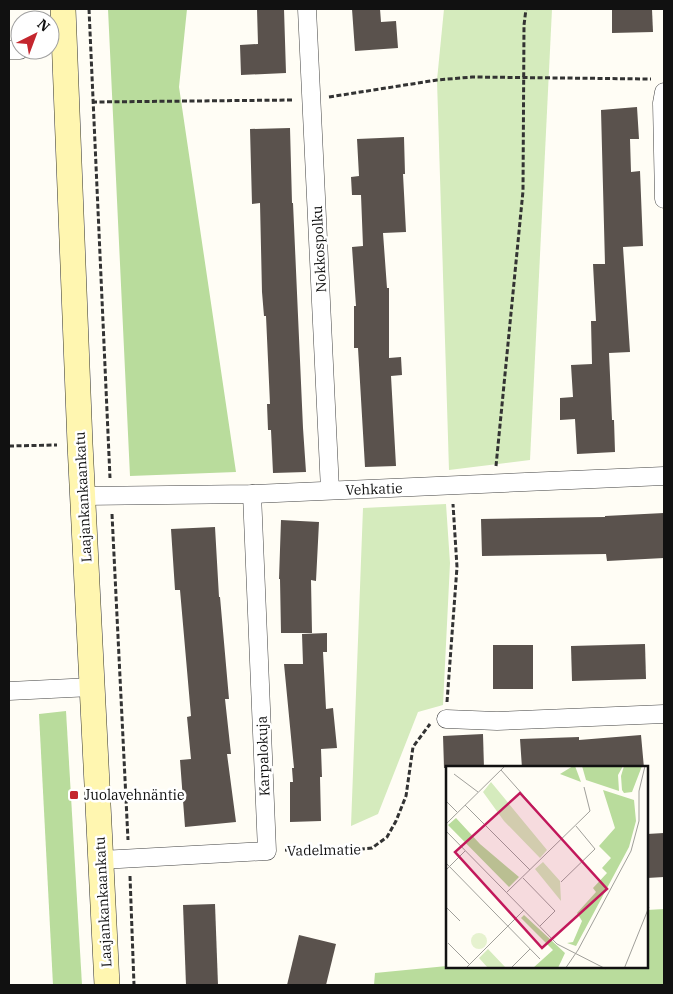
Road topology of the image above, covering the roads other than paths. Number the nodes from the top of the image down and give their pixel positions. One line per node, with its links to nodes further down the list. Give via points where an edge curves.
1 (63, 9): 3 (street, Laajankankaankatu)
2 (307, 9): 8 (street, Nokkospolku)
3 (60, 28)
4 (59, 60): 10 (street, Laajankankaankatu, via 66,102)
5 (659, 86): 6 (street)
6 (664, 199)
7 (664, 476): 8 (street, Vehkatie)
8 (330, 490): 9 (street, Vehkatie)
9 (252, 494): 10 (street, Vehkatie); 15 (street, Karpalokuja, via 267,851)
10 (84, 496): 11 (street, Laajankankaankatu)
11 (92, 687): 12 (street); 15 (street, Laajankankaankatu)
12 (9, 691)
13 (664, 714): 14 (street, via 497,721)
14 (446, 719)
15 (101, 860): 16 (street, Laajankankaankatu)
16 (107, 985)

